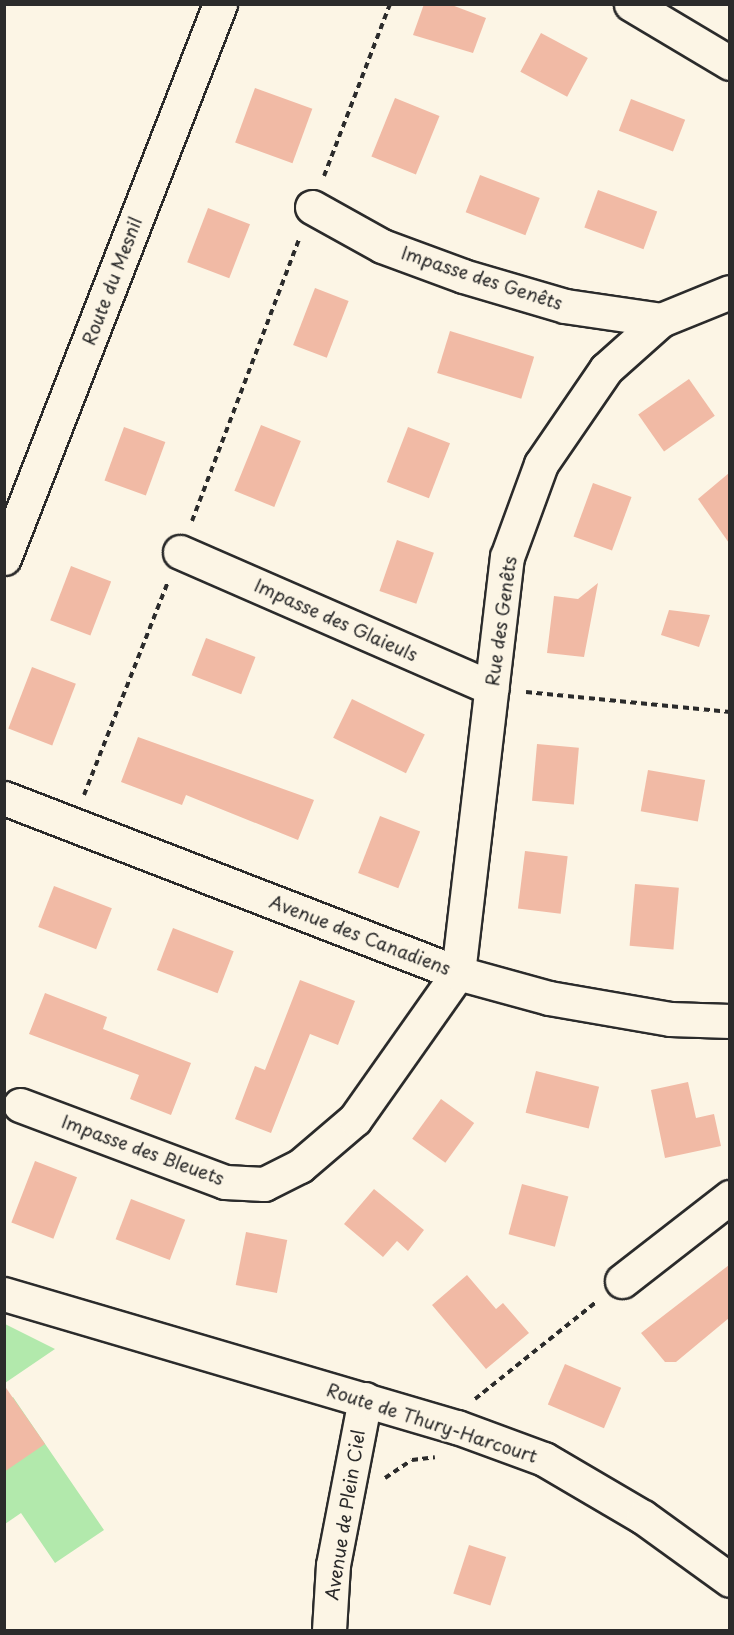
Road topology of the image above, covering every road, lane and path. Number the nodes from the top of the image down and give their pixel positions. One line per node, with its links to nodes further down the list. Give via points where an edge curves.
1 (220, 4): 9 (street, Route du Mesnil)
2 (390, 4): 5 (path)
3 (631, 4): 4 (street)
4 (729, 63)
5 (312, 207): 7 (street, Impasse des Genêts, via 382,246 463,276 565,306); 8 (path)
6 (729, 292): 7 (street, Rue des Genêts)
7 (662, 320): 10 (street, Rue des Genêts, via 606,369 541,464 507,557)
8 (180, 552): 10 (street, Impasse des Glaieuls); 13 (path)
9 (4, 558)
10 (492, 688): 11 (path); 14 (street, Rue des Genêts)
11 (729, 712)
12 (4, 798): 14 (street, Avenue des Canadiens)
13 (80, 804)
14 (458, 973): 15 (street, Avenue des Canadiens, via 549,998 670,1019); 16 (street, Impasse des Bleuets, via 355,1119 300,1167 264,1184 225,1182)
15 (729, 1021)
16 (20, 1105)
17 (729, 1197): 18 (street)
18 (622, 1281): 20 (path)
19 (4, 1294): 21 (street, Route de Thury-Harcourt, via 245,1364 269,1392)
20 (466, 1407)
21 (363, 1409): 24 (street, Route de Thury-Harcourt, via 544,1459 643,1517); 25 (street, Avenue de Plein Ciel, via 333,1565)
22 (447, 1455): 23 (path, via 412,1460 384,1479)
23 (381, 1490)
24 (729, 1580)
25 (329, 1630)

